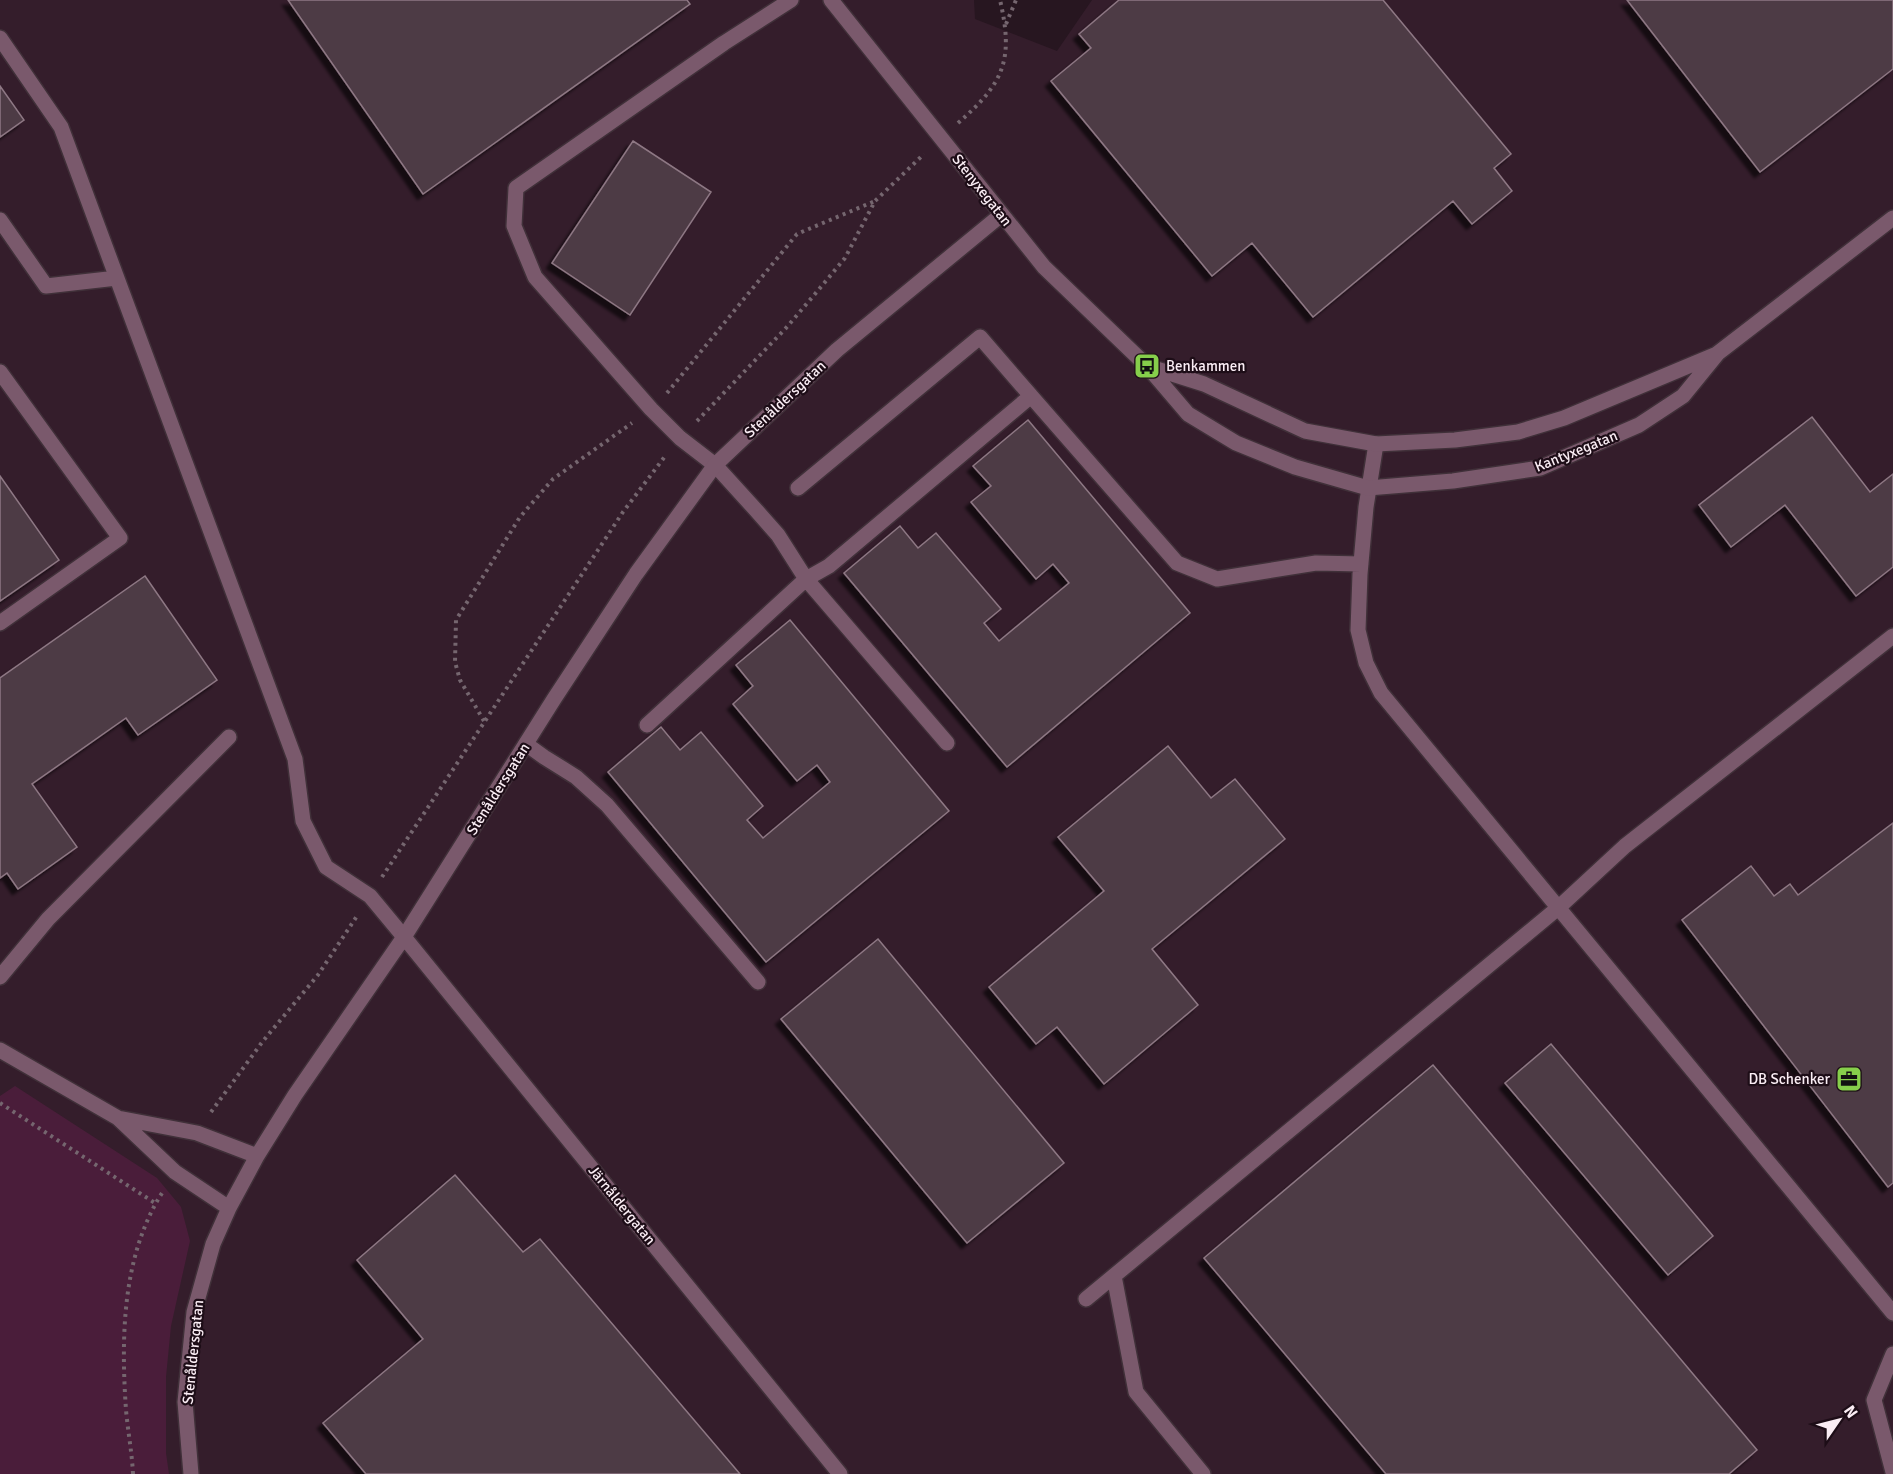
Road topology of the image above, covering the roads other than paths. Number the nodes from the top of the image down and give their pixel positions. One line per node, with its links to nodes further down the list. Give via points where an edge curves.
1 (791, 0): 13 (street, via 516,188 514,226 535,277 651,409)
2 (831, 0): 4 (street, Stenyxegatan)
3 (0, 38): 7 (street, Järnåldergatan, via 61,127)
4 (1001, 215): 9 (street, Stenyxegatan, via 1044,267); 13 (street, Stenåldersgatan, via 837,350)
5 (1893, 218): 8 (street, Kantyxegatan)
6 (0, 220): 7 (street, via 46,286)
7 (117, 278): 25 (street, Järnåldergatan, via 295,759 303,821 326,867 370,896)
8 (1718, 353): 12 (street, Kantyxegatan, via 1573,414 1518,432); 15 (street, Kantyxegatan, via 1683,396 1639,424 1540,468)
9 (1147, 366): 12 (street, Stenyxegatan, via 1204,384 1305,431); 15 (street, Stenyxegatan, via 1188,414 1236,443 1295,467)
10 (0, 372): 18 (street, via 120,538)
11 (1031, 396): 14 (street, via 980,338); 16 (street, via 1177,563 1217,579 1316,563); 17 (street, via 829,566)
12 (1376, 444): 15 (street)
13 (715, 465): 17 (street, via 778,536); 23 (street, Stenåldersgatan, via 636,574)
14 (798, 488)
15 (1368, 488): 16 (street)
16 (1361, 564): 24 (street, via 1358,630 1366,663 1382,693)
17 (806, 579): 20 (street); 22 (street)
18 (0, 622)
19 (1893, 636): 24 (street, via 1625,846)
20 (647, 725)
21 (229, 737): 26 (street, via 48,919)
22 (947, 743)
23 (526, 744): 25 (street, Stenåldersgatan); 27 (street, via 576,777 607,805)
24 (1558, 908): 32 (street); 34 (street)
25 (404, 937): 30 (street, Stenåldersgatan); 38 (street, Järnåldergatan)
26 (0, 977)
27 (758, 982)
28 (0, 1050): 29 (street)
29 (118, 1118): 30 (street, via 197,1133); 31 (street, via 175,1172)
30 (257, 1156): 31 (street, Stenåldersgatan)
31 (229, 1208): 37 (street, Stenåldersgatan, via 213,1244 194,1312 185,1402)
32 (1114, 1276): 33 (street); 39 (street, via 1136,1392)
33 (1086, 1299)
34 (1893, 1313)
35 (1893, 1354): 36 (street, via 1874,1400)
36 (1893, 1472)
37 (191, 1474)
38 (840, 1474)
39 (1203, 1474)

